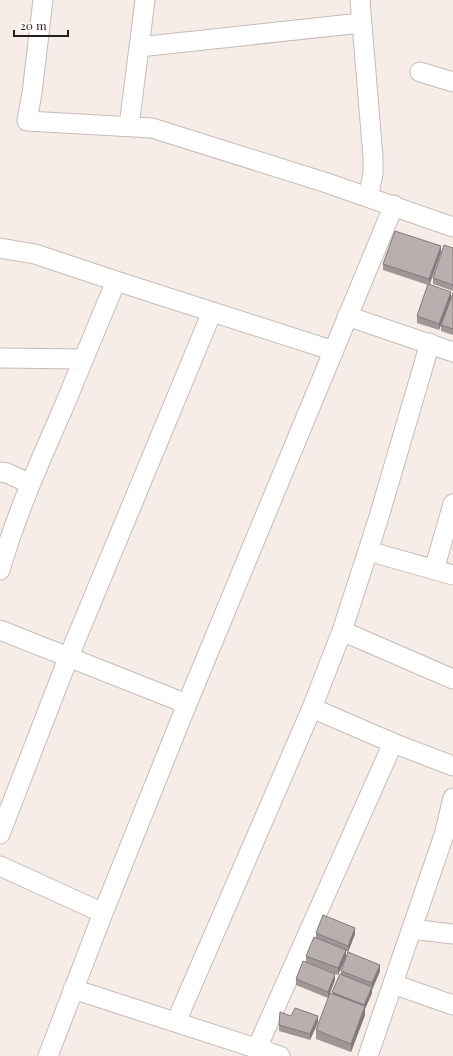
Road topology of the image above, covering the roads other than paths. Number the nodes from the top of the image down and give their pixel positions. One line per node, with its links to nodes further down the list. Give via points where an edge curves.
1 (43, 0): 8 (street, via 27,121)
2 (145, 0): 5 (street)
3 (360, 0): 4 (street)
4 (361, 23): 5 (street); 9 (street, via 373,157 373,174)
5 (139, 47): 8 (street)
6 (420, 72): 7 (street)
7 (453, 82)
8 (129, 126): 9 (street, via 152,128)
9 (368, 197): 10 (street)
10 (394, 205): 11 (street); 15 (street)
11 (453, 227)
12 (0, 248): 13 (street, via 35,254)
13 (116, 281): 14 (street); 20 (street)
14 (212, 312): 17 (street); 31 (street)
15 (347, 316): 16 (street); 17 (street)
16 (430, 343): 18 (street); 25 (street)
17 (334, 351): 33 (street)
18 (453, 352)
19 (0, 358): 20 (street)
20 (84, 359): 22 (street)
21 (0, 472): 22 (street)
22 (30, 484): 24 (street)
23 (453, 504): 27 (street)
24 (7, 529): 26 (street)
25 (368, 551): 27 (street); 30 (street)
26 (0, 570)
27 (434, 570): 28 (street)
28 (453, 575)
29 (0, 630): 31 (street)
30 (342, 631): 32 (street); 34 (street)
31 (69, 656): 33 (street); 38 (street)
32 (453, 679)
33 (186, 704): 41 (street)
34 (312, 708): 35 (street); 47 (street)
35 (393, 743): 36 (street); 48 (street)
36 (453, 766)
37 (453, 798): 39 (street)
38 (0, 834)
39 (448, 835): 42 (street)
40 (0, 866): 41 (street)
41 (103, 913): 45 (street)
42 (412, 929): 43 (street); 44 (street)
43 (453, 934)
44 (393, 984): 46 (street); 51 (street)
45 (73, 988): 47 (street); 49 (street)
46 (453, 1005)
47 (176, 1022): 48 (street)
48 (257, 1048): 50 (street)
49 (48, 1056)
50 (280, 1056)
51 (368, 1056)

